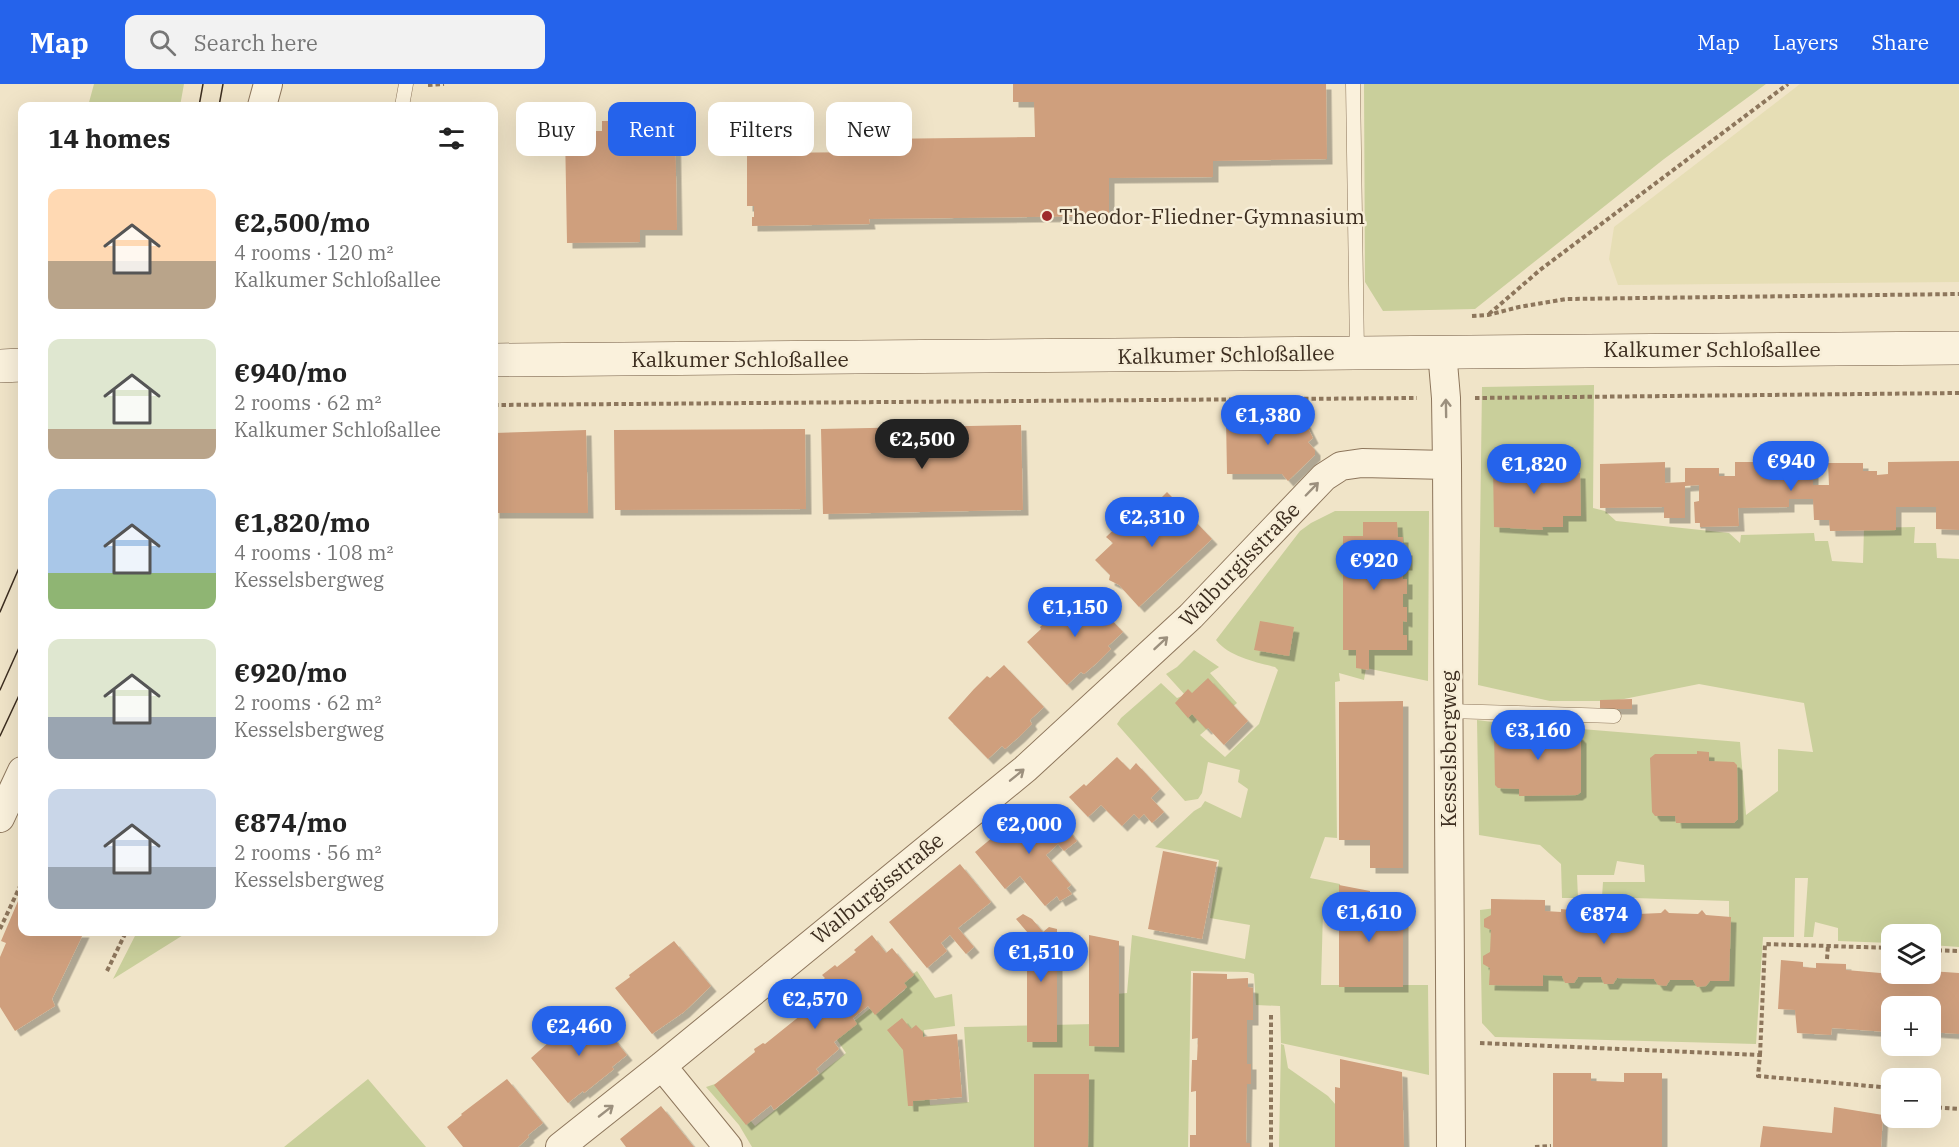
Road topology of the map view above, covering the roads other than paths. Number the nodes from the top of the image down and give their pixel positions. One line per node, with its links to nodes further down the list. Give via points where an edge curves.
1 (268, 84): 4 (street)
2 (406, 84): 5 (lane)
3 (1353, 84): 8 (lane)
4 (263, 102)
5 (403, 102)
6 (1959, 348): 7 (main road, Kalkumer Schloßallee)
7 (1442, 351): 8 (main road, Kalkumer Schloßallee); 12 (street, Kesselsbergweg, one-way to 7)
8 (1357, 352): 9 (main road, Kalkumer Schloßallee)
9 (498, 360)
10 (0, 366): 11 (main road)
11 (18, 366)
12 (1447, 465): 13 (street, Kesselsbergweg); 17 (street, Walburgisstraße, one-way to 12, via 1025,768 1191,616 1324,477 1341,466 1362,463)
13 (1448, 711): 14 (lane); 20 (street, Kesselsbergweg)
14 (1614, 716)
15 (18, 780): 16 (street)
16 (0, 818)
17 (662, 1066): 18 (street, Walburgisstraße, one-way to 17); 19 (street)
18 (560, 1147)
19 (728, 1147)
20 (1451, 1147)

